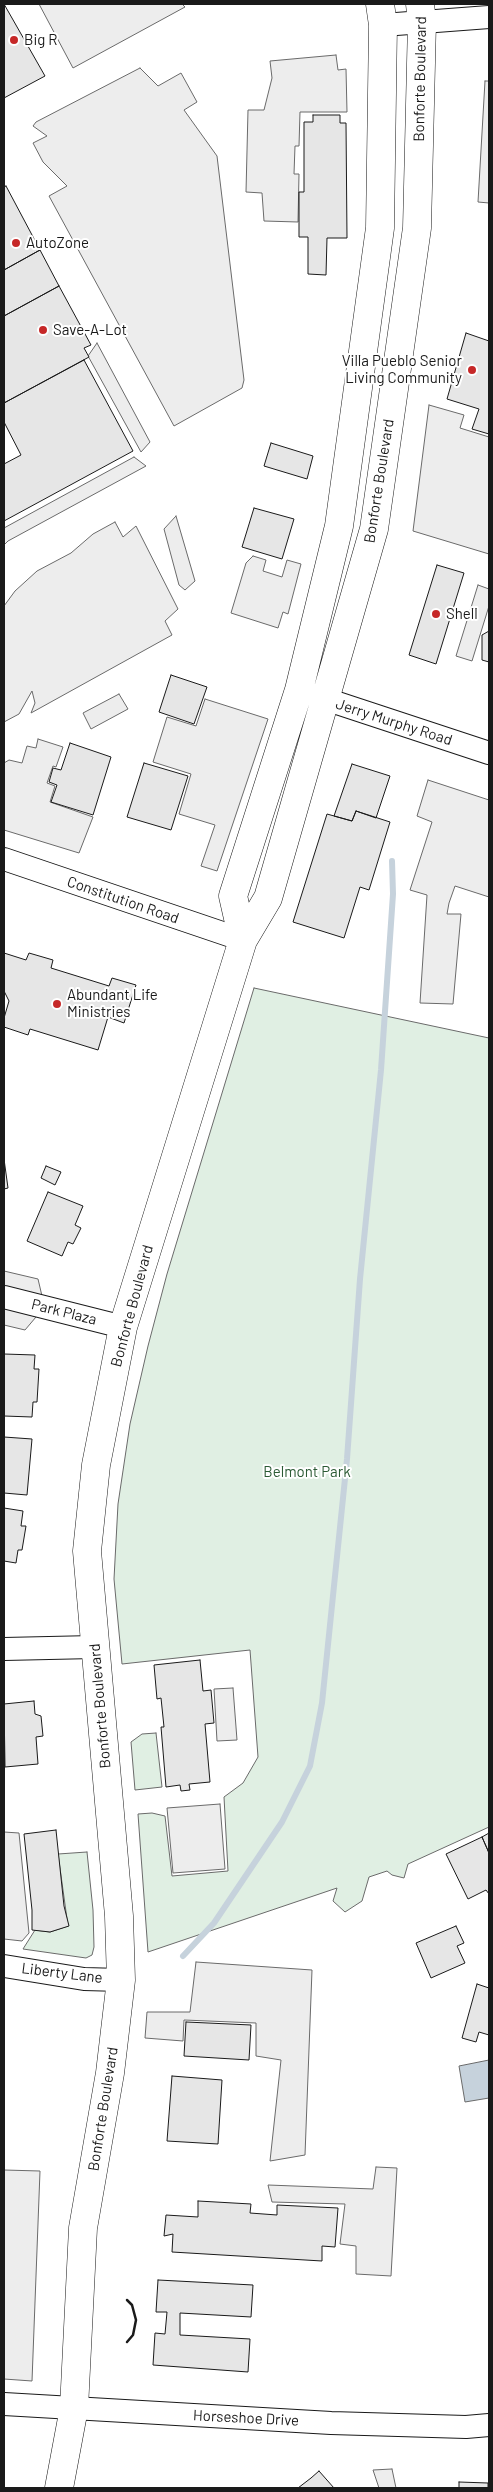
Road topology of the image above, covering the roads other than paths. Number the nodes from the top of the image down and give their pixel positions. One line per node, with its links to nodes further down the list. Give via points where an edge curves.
1 (421, 13): 2 (street); 3 (street); 5 (main road, Bonforte Boulevard, via 417,228 410,285 374,529)
2 (382, 15): 4 (main road, Bonforte Boulevard, via 380,228 375,276 339,526)
3 (489, 17)
4 (299, 690): 5 (street, Jerry Murphy Road); 8 (main road, Bonforte Boulevard, via 233,896)
5 (325, 699): 6 (street, Jerry Murphy Road); 8 (main road, Bonforte Boulevard, via 268,898)
6 (489, 753)
7 (4, 859): 8 (street, Constitution Road)
8 (242, 940): 10 (main road, Bonforte Boulevard)
9 (4, 1297): 10 (street, Park Plaza)
10 (123, 1327): 11 (main road, Bonforte Boulevard, via 96,1464 87,1551)
11 (94, 1648): 12 (street); 14 (main road, Bonforte Boulevard, via 119,1916)
12 (4, 1649)
13 (4, 1966): 14 (street, Liberty Lane, via 84,1979)
14 (120, 1980): 16 (main road, Bonforte Boulevard, via 110,2073 83,2228)
15 (4, 2404): 16 (street, Horseshoe Drive)
16 (74, 2408): 17 (street, Horseshoe Drive, via 340,2423 466,2428); 18 (main road, Bonforte Boulevard)
17 (489, 2425)
18 (60, 2488)

